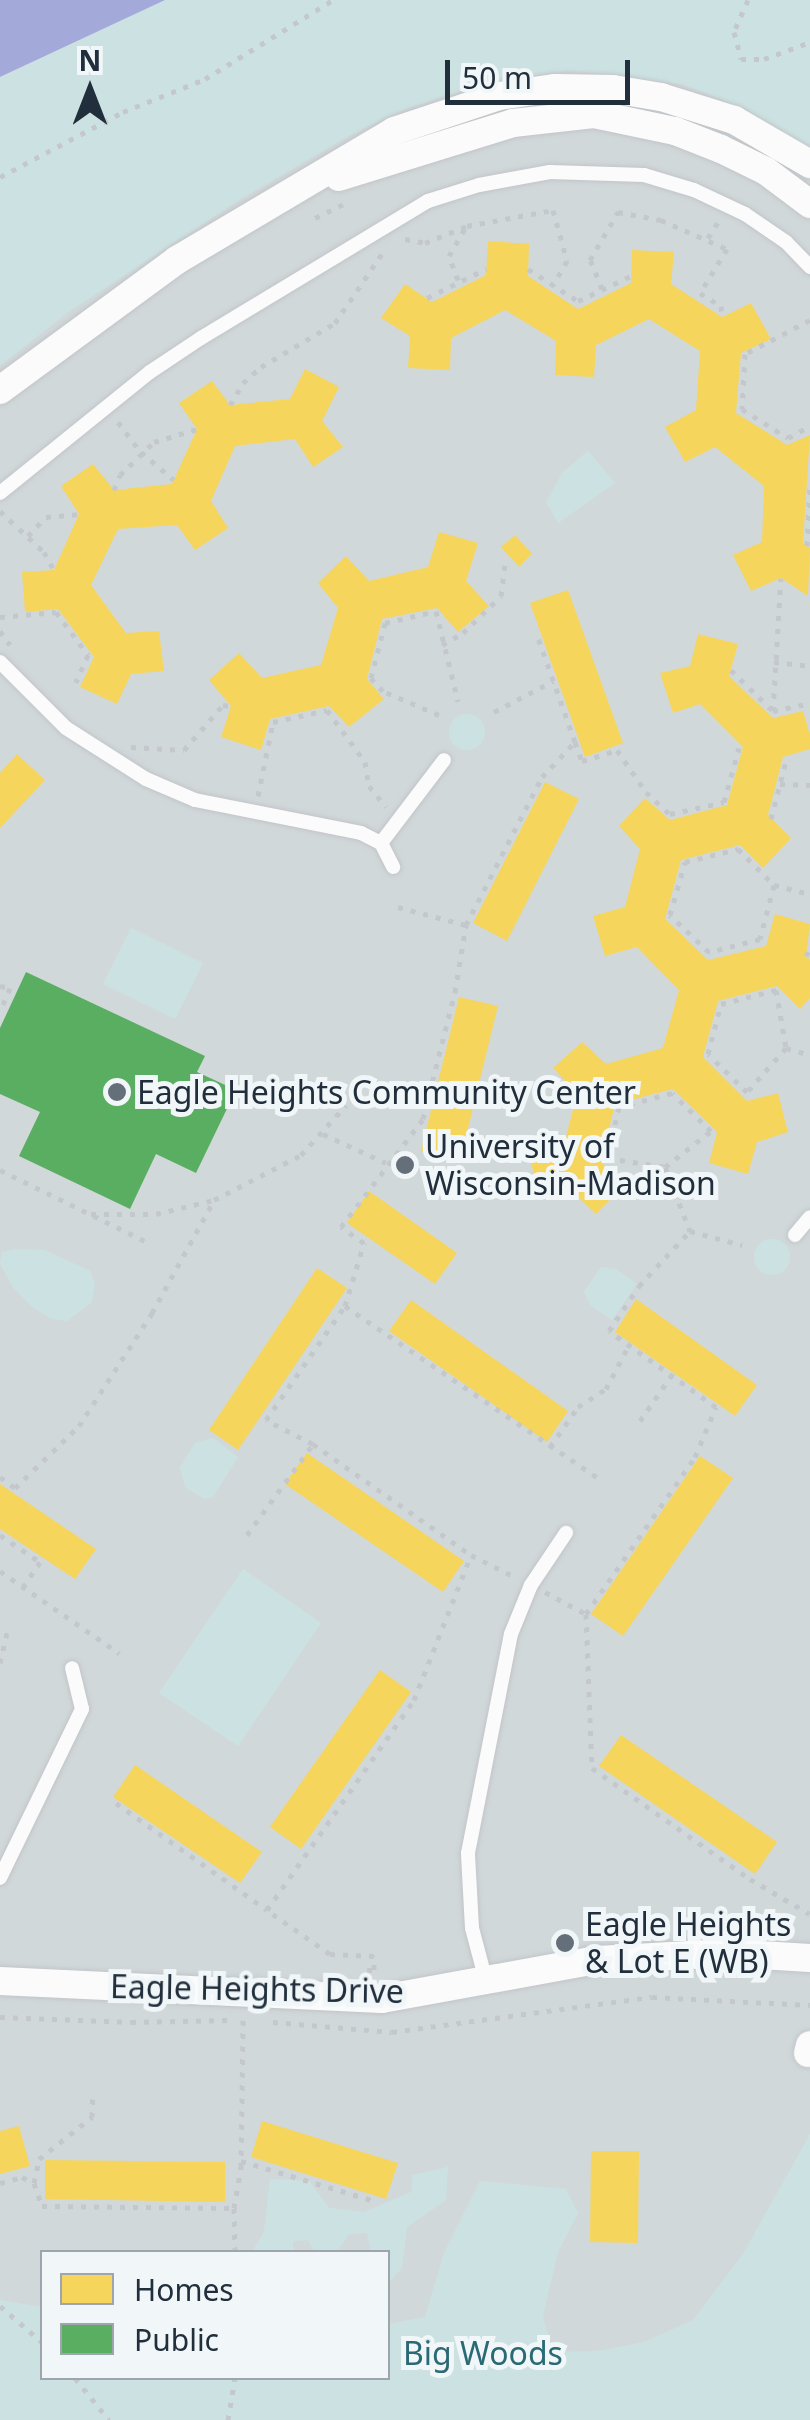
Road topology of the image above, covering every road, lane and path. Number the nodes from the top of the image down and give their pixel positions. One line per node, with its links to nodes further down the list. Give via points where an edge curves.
1 (333, 0): 5 (path, via 205,78 122,112)
2 (748, 0): 3 (path, via 734,32 741,59 764,59)
3 (810, 42)
4 (810, 164): 6 (street, via 702,108 613,89 555,88 499,96 394,131)
5 (0, 176)
6 (300, 190): 7 (street, via 463,136 594,114 675,131 721,149); 19 (street, via 178,260)
7 (810, 204)
8 (467, 226): 13 (path, via 449,256); 14 (path, via 554,210 567,262); 20 (path, via 425,244 406,238 380,254 336,323 262,367)
9 (810, 266): 28 (lane, via 745,214 644,175 550,172 479,185 428,201 200,338)
10 (486, 269): 13 (path)
11 (528, 269): 14 (path)
12 (631, 276): 15 (path)
13 (458, 280): 16 (path)
14 (553, 285): 15 (path, via 578,301)
15 (602, 289): 17 (path, via 590,260 618,212 661,220 726,249 700,293 721,306)
16 (427, 298)
17 (722, 317)
18 (810, 320): 21 (path, via 746,354 742,409 788,438)
19 (0, 390)
20 (230, 406)
21 (810, 426)
22 (197, 429): 24 (path)
23 (126, 433): 24 (path)
24 (141, 452): 25 (path); 27 (path)
25 (174, 480)
26 (810, 484): 30 (path)
27 (114, 490)
28 (0, 493)
29 (0, 511): 32 (path)
30 (809, 512): 33 (path)
31 (80, 514): 32 (path, via 46,517)
32 (28, 536): 35 (path)
33 (807, 546)
34 (506, 558): 40 (path, via 501,596)
35 (54, 570)
36 (781, 578): 43 (path)
37 (0, 616): 47 (path, via 56,612 88,655)
38 (0, 631): 41 (path)
39 (536, 632): 46 (path)
40 (442, 645): 48 (path); 53 (path, via 436,611 385,623 371,678 382,692)
41 (19, 656)
42 (0, 662): 64 (lane, via 66,728 146,780 195,800 361,832)
43 (774, 662): 44 (path); 51 (path)
44 (810, 666)
45 (731, 670): 51 (path)
46 (553, 680): 52 (path); 54 (path)
47 (76, 682)
48 (458, 701)
49 (810, 703): 51 (path)
50 (232, 706): 55 (path, via 223,705 184,750)
51 (773, 711)
52 (494, 712)
53 (439, 715)
54 (575, 742): 56 (path, via 582,762 617,750 670,814 724,802); 69 (path, via 542,777)
55 (116, 744)
56 (740, 748)
57 (787, 756): 60 (path)
58 (444, 760): 62 (lane)
59 (260, 780): 62 (path, via 272,722 328,710 364,762 375,798)
60 (780, 784): 61 (path); 63 (path)
61 (810, 785)
62 (398, 818): 64 (lane)
63 (771, 819)
64 (381, 843): 65 (lane)
65 (393, 866)
66 (774, 884): 66 (path, via 738,850 685,862 670,915 709,952 760,940); 67 (path)
67 (810, 894)
68 (398, 907): 69 (path)
69 (466, 925): 76 (path, via 423,1118)
70 (0, 986): 71 (path, via 10,988)
71 (0, 1010)
72 (786, 1048): 72 (path, via 776,990 722,1004 708,1054 747,1092); 73 (path)
73 (810, 1055)
74 (346, 1106): 75 (path)
75 (324, 1134): 76 (path); 79 (path, via 271,1174)
76 (386, 1163): 86 (path, via 341,1227 364,1243)
77 (665, 1167): 77 (path, via 607,1158 619,1107 672,1093 711,1131); 82 (path)
78 (0, 1170): 80 (path)
79 (214, 1200): 80 (path, via 156,1214); 92 (path, via 79,1426 15,1488)
80 (90, 1214): 84 (path)
81 (810, 1217): 83 (lane)
82 (690, 1231): 85 (path); 87 (path, via 639,1286 609,1331)
83 (796, 1235)
84 (145, 1241)
85 (742, 1244)
86 (345, 1306): 90 (path, via 266,1420); 91 (path)
87 (629, 1345): 88 (path); 91 (path, via 606,1388 578,1407)
88 (671, 1376): 89 (path); 99 (path, via 716,1406 695,1457)
89 (640, 1421)
90 (313, 1444)
91 (549, 1448): 93 (path)
92 (0, 1477)
93 (601, 1480)
94 (566, 1533): 110 (lane, via 531,1584 511,1634 468,1852 472,1928)
95 (0, 1535): 98 (path, via 40,1562)
96 (471, 1555): 106 (path, via 414,1700)
97 (0, 1571): 98 (path)
98 (23, 1587): 101 (path)
99 (586, 1614)
100 (9, 1625): 102 (path)
101 (119, 1653)
102 (0, 1663)
103 (72, 1668): 105 (lane, via 82,1708)
104 (116, 1803): 106 (path)
105 (0, 1878)
106 (268, 1910): 108 (path, via 330,1954 374,1956 374,1970)
107 (810, 1958): 110 (street, Eagle Heights Drive, via 726,1953 597,1960)
108 (355, 1970)
109 (0, 1981): 111 (street, Eagle Heights Drive)
110 (486, 1982): 111 (street, Eagle Heights Drive, via 382,1998)
111 (74, 1984): 112 (path)
112 (73, 2020)
113 (242, 2020): 115 (path)
114 (93, 2093): 117 (path, via 92,2117 39,2158)
115 (241, 2162): 118 (path); 119 (path)
116 (0, 2182): 117 (path, via 22,2176)
117 (34, 2183): 119 (path, via 42,2206)
118 (375, 2201)
119 (234, 2208): 120 (path)
120 (235, 2250)
121 (0, 2306): 122 (path)
122 (40, 2340)
123 (77, 2380): 125 (path)
124 (234, 2380): 126 (path)
125 (110, 2420)
126 (228, 2420)

